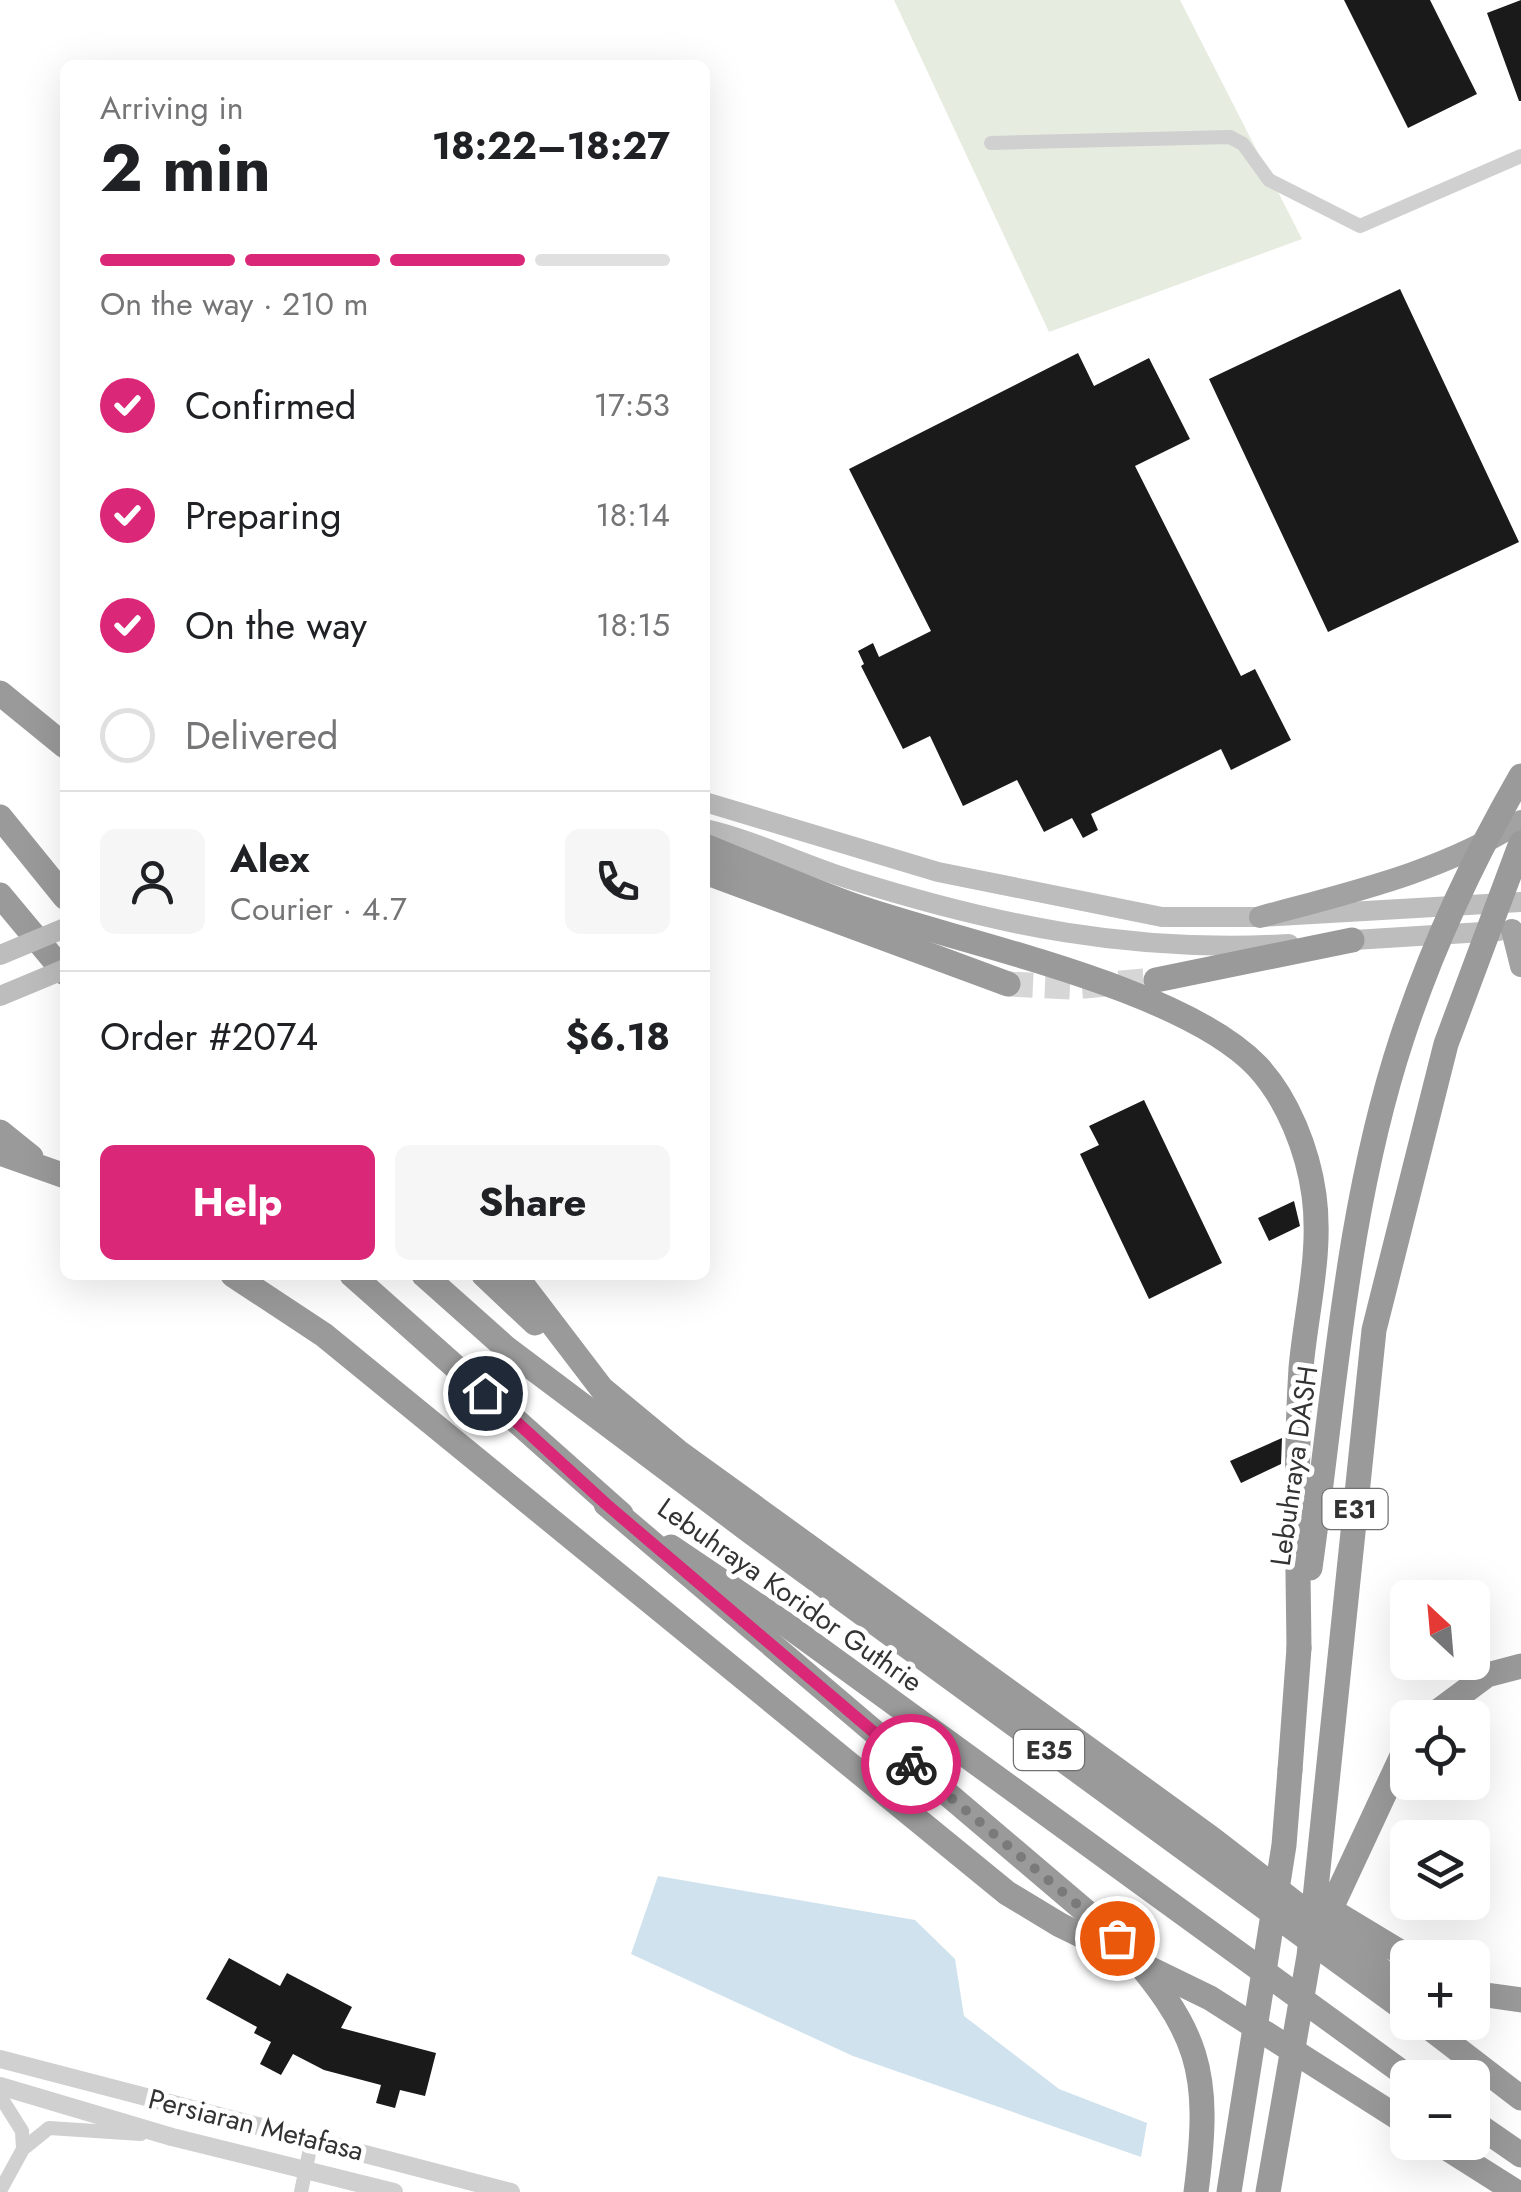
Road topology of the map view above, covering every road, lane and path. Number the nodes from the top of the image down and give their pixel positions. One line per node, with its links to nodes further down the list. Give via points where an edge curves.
1 (991, 144): 2 (street, via 1230,137 1269,180 1360,226)
2 (1521, 156)
3 (0, 692): 4 (highway)
4 (60, 742)
5 (1521, 776): 37 (highway, Lebuhraya DASH / E31, bridge, via 1474,857 1398,1054 1354,1242)
6 (710, 804): 16 (main road, via 1033,894 1162,917)
7 (0, 818): 13 (highway)
8 (1521, 821): 16 (highway, via 1386,882)
9 (710, 831): 19 (main road, via 849,879 1045,932 1152,946)
10 (1521, 843): 43 (highway, E31, bridge, via 1446,1044 1374,1330)
11 (710, 848): 37 (highway, bridge, via 853,905 1154,1003 1214,1033 1257,1066 1305,1153 1314,1197 1302,1368)
12 (710, 874): 25 (highway)
13 (60, 892)
14 (0, 895): 21 (highway)
15 (1521, 902): 16 (main road)
16 (1260, 917)
17 (1516, 929): 19 (main road); 22 (highway)
18 (60, 930): 20 (main road, bridge)
19 (1352, 940): 24 (highway)
20 (0, 956)
21 (60, 965)
22 (1521, 966)
23 (60, 973): 26 (main road, bridge)
24 (1156, 980)
25 (1008, 984)
26 (0, 996)
27 (0, 1132): 29 (highway)
28 (0, 1153): 29 (highway)
29 (54, 1171)
30 (241, 1280): 56 (highway, via 324,1334 1007,1893 1210,1998)
31 (358, 1280): 36 (highway, Lebuhraya Koridor Guthrie / E35)
32 (430, 1280): 46 (highway, Lebuhraya Koridor Guthrie / E35, via 506,1348 751,1532)
33 (489, 1280): 35 (highway)
34 (518, 1280): 35 (highway)
35 (602, 1389): 41 (highway, via 676,1450)
36 (606, 1504): 52 (highway, Lebuhraya Koridor Guthrie / E35, via 788,1626); 69 (highway, bridge, via 1117,1938 1152,1978 1180,2018 1200,2070 1206,2119)
37 (1299, 1648): 70 (highway, Lebuhraya DASH / E31, bridge, via 1284,1845)
38 (1521, 1666): 39 (highway, via 1487,1675)
39 (1453, 1700)
40 (1390, 1782): 43 (highway, bridge)
41 (1212, 1838): 42 (highway); 44 (highway)
42 (1390, 1946)
43 (1310, 1956): 71 (highway, E31, bridge)
44 (1390, 1977)
45 (1490, 1996): 47 (highway)
46 (1390, 1999)
47 (1521, 2000)
48 (1446, 2040): 50 (highway)
49 (1454, 2040): 50 (highway)
50 (1471, 2058): 55 (highway)
51 (0, 2059): 59 (street, Persiaran Metafasa)
52 (1390, 2063)
53 (0, 2086): 58 (street, Persiaran Metafasa)
54 (0, 2096): 60 (street, via 22,2131)
55 (1521, 2098)
56 (1390, 2112)
57 (1490, 2133): 61 (highway)
58 (172, 2137): 60 (street, via 61,2126); 63 (street, Persiaran Metafasa)
59 (312, 2140): 63 (street); 68 (street, Persiaran Metafasa)
60 (23, 2148): 64 (street)
61 (1513, 2149)
62 (1465, 2160): 65 (highway)
63 (306, 2168): 66 (street); 67 (street, Persiaran Metafasa)
64 (0, 2191)
65 (1513, 2191)
66 (301, 2192)
67 (394, 2192)
68 (511, 2192)
69 (1196, 2192)
70 (1229, 2192)
71 (1268, 2192)

